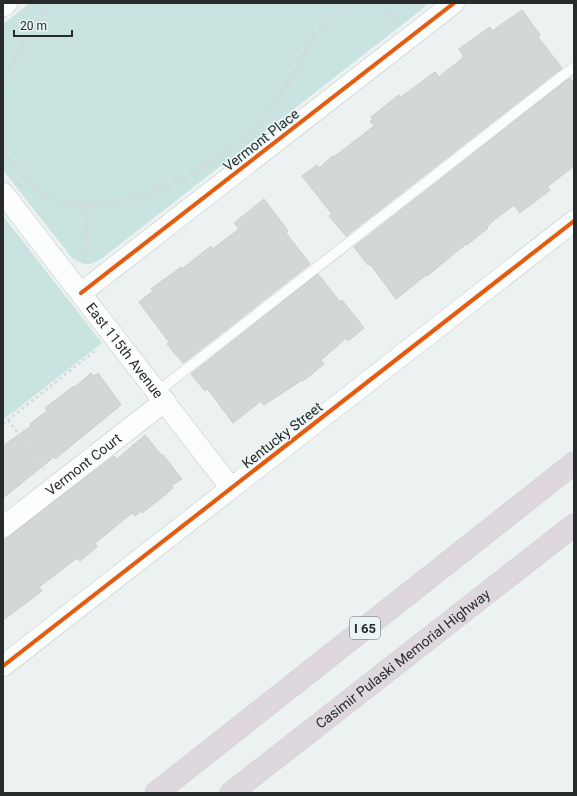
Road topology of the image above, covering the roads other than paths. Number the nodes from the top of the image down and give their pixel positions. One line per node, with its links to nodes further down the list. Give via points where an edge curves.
1 (7, 3): 3 (street)
2 (454, 3): 7 (street, Vermont Place)
3 (3, 6)
4 (574, 67): 8 (lane)
5 (3, 193): 7 (street, East 115th Avenue)
6 (574, 221): 10 (street, Kentucky Street)
7 (81, 294): 8 (street, East 115th Avenue)
8 (161, 397): 10 (street, East 115th Avenue); 12 (street, Vermont Court)
9 (574, 463): 14 (highway, I 65)
10 (231, 488): 13 (street, Kentucky Street)
11 (574, 525): 15 (highway, Casimir Pulaski Memorial Highway)
12 (3, 527)
13 (3, 666)
14 (156, 793)
15 (231, 793)

